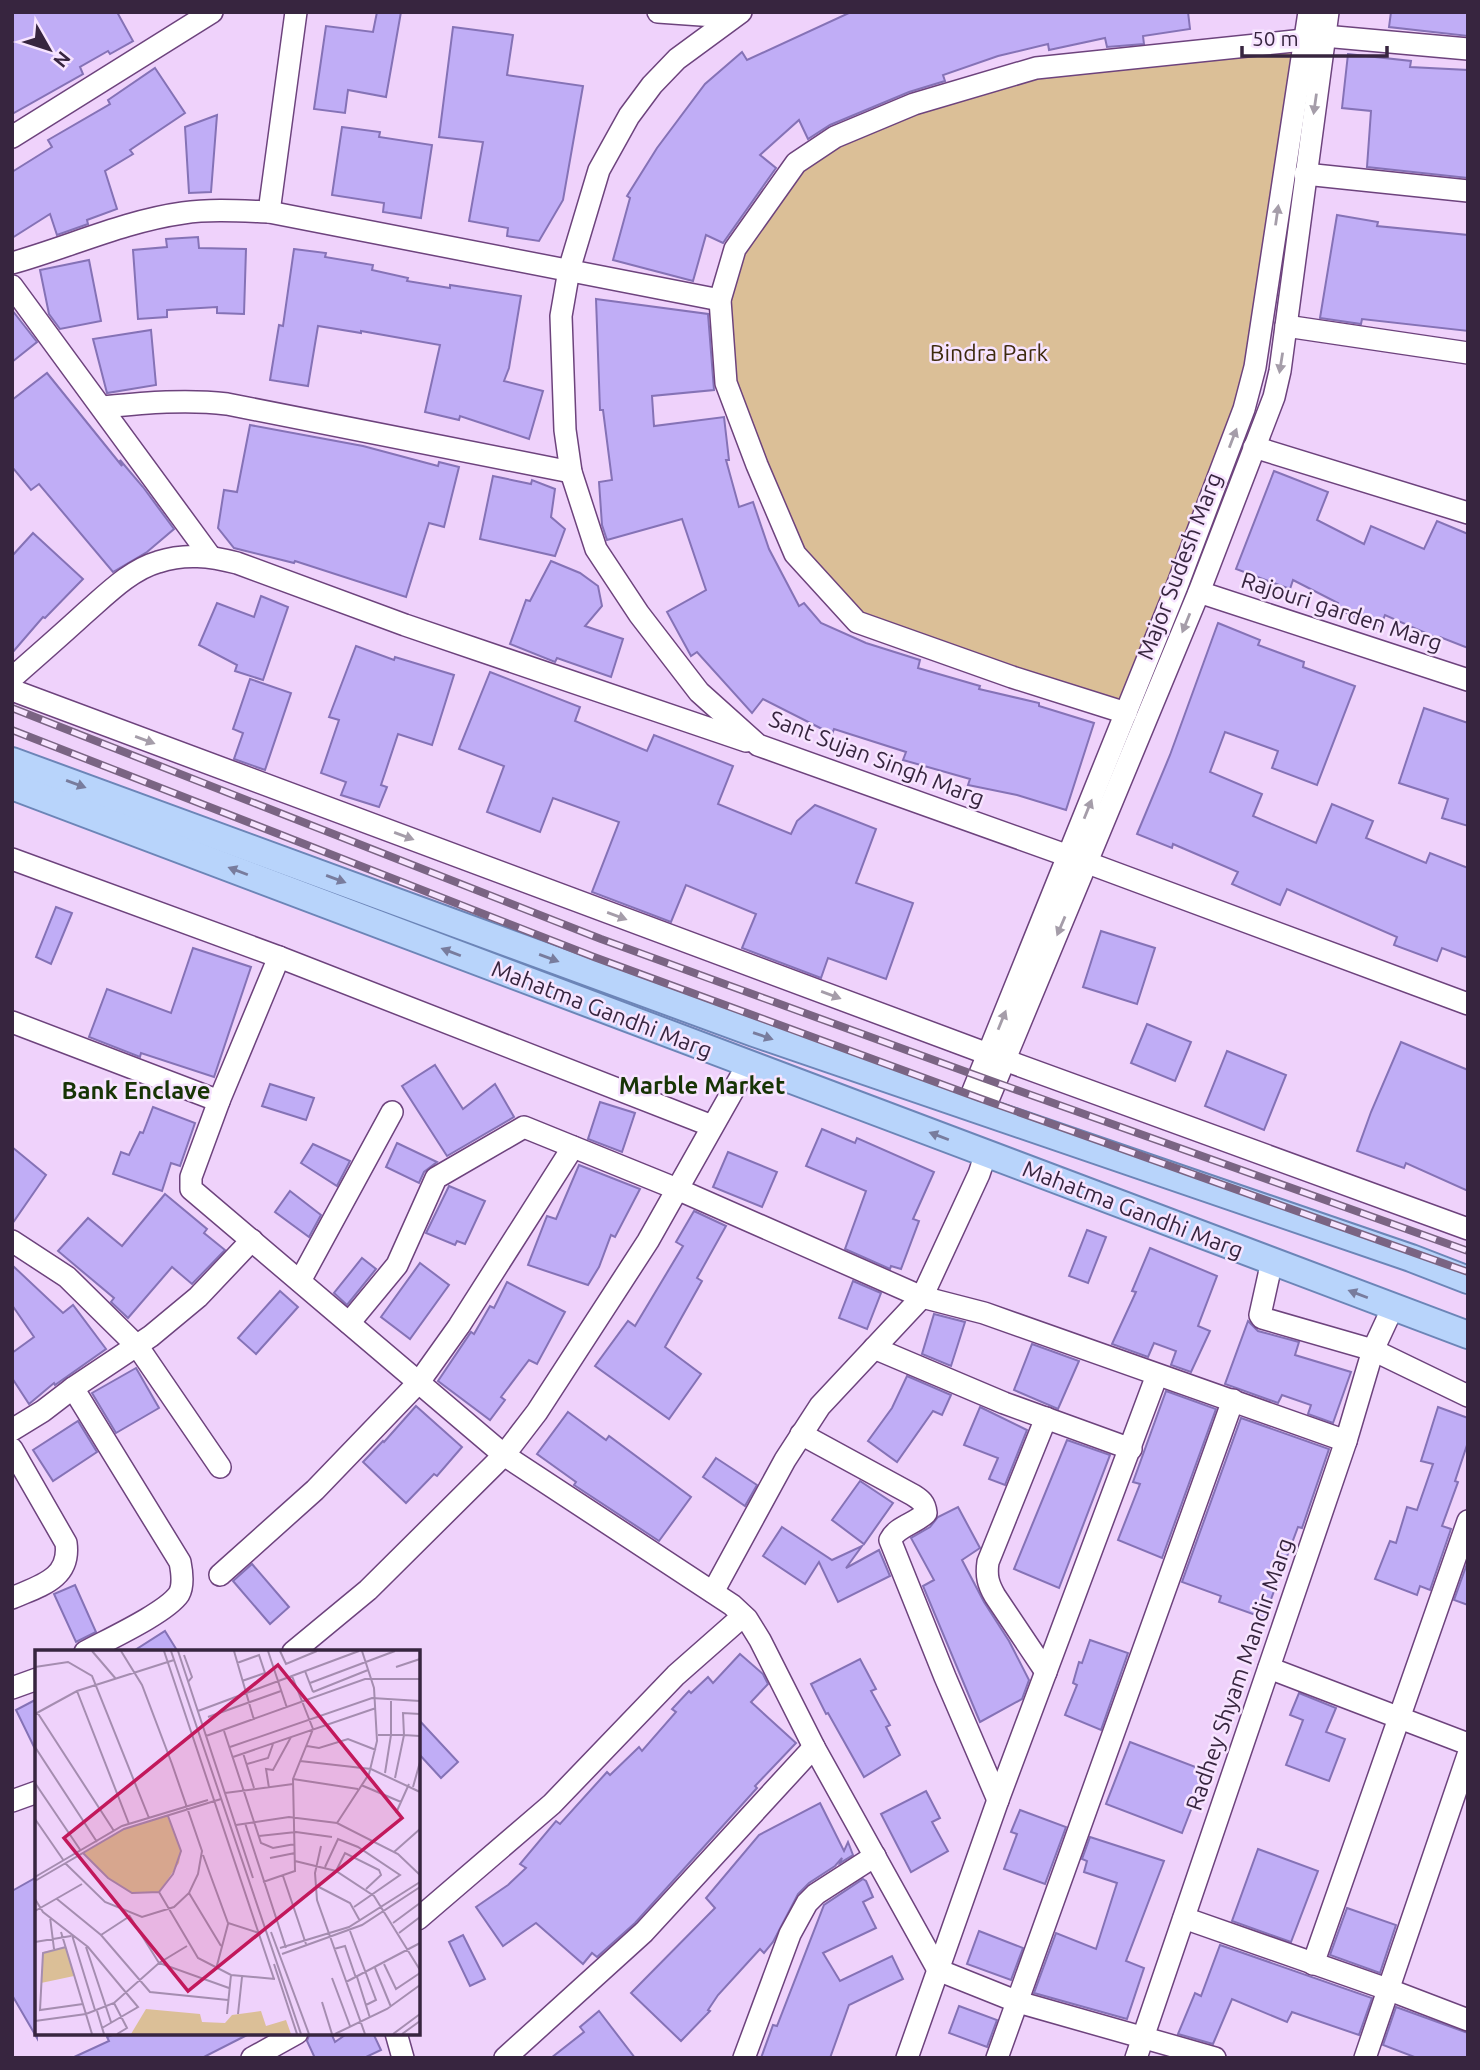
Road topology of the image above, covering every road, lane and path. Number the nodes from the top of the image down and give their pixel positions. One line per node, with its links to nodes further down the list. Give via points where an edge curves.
1 (212, 12): 10 (street)
2 (296, 12): 13 (street)
3 (658, 12): 7 (street)
4 (1309, 12): 8 (street, Major Sudesh Marg)
5 (1328, 12): 8 (street, Major Sudesh Marg)
6 (741, 13): 7 (street); 15 (street, Sant Sujan Singh Marg, via 677,59 629,116 599,170)
7 (715, 14)
8 (1314, 38): 9 (street); 11 (street, Major Sudesh Marg, one-way to 11); 17 (street, via 1036,68 914,104 835,137 796,163 735,249); 20 (street, Major Sudesh Marg, one-way to 8)
9 (1468, 49)
10 (12, 137)
11 (1306, 174): 12 (street); 18 (street, Major Sudesh Marg)
12 (1468, 191)
13 (269, 212): 14 (street, via 212,210 171,215); 15 (street)
14 (12, 263)
15 (569, 270): 17 (street); 24 (street, Sant Sujan Singh Marg, via 561,316)
16 (12, 286): 22 (street)
17 (720, 300): 31 (street, via 726,383 757,465 795,554 857,622)
18 (1286, 326): 19 (street); 21 (street, Major Sudesh Marg, one-way to 21)
19 (1468, 353)
20 (1250, 389): 21 (street); 31 (street, Major Sudesh Marg, one-way to 20)
21 (1275, 394): 23 (street, Major Sudesh Marg)
22 (103, 407): 24 (street, via 201,400); 26 (street)
23 (1254, 447): 25 (street); 27 (street, Major Sudesh Marg)
24 (571, 472): 32 (street, Sant Sujan Singh Marg, via 596,550 632,604 699,691)
25 (1468, 513)
26 (210, 556): 28 (street, via 176,557 136,572); 32 (street)
27 (1199, 592): 29 (street, Rajouri garden Marg); 36 (street, Major Sudesh Marg, one-way to 36)
28 (12, 678)
29 (1468, 680)
30 (12, 690): 40 (street, one-way to 40)
31 (1126, 713): 36 (street, Major Sudesh Marg, one-way to 31)
32 (758, 745): 36 (street, Sant Sujan Singh Marg)
33 (12, 761): 43 (main road, Mahatma Gandhi Marg, one-way to 43)
34 (12, 786): 41 (main road, Mahatma Gandhi Marg, one-way to 34)
35 (12, 859): 37 (street)
36 (1078, 860): 38 (street, Sant Sujan Singh Marg); 40 (street, Major Sudesh Marg)
37 (279, 957): 42 (street); 45 (street)
38 (1468, 1004)
39 (12, 1022): 42 (street)
40 (996, 1057): 43 (street, Major Sudesh Marg); 49 (street)
41 (748, 1064): 45 (street); 47 (main road, Mahatma Gandhi Marg, one-way to 41)
42 (219, 1101): 50 (street, via 191,1177 191,1189)
43 (975, 1109): 53 (main road, Mahatma Gandhi Marg)
44 (392, 1112): 54 (street)
45 (712, 1126): 48 (street)
46 (573, 1147): 48 (street); 57 (street, via 524,1128 436,1178 397,1265); 63 (street)
47 (986, 1153): 52 (main road, Mahatma Gandhi Marg); 55 (street)
48 (677, 1189): 55 (street); 73 (street, via 572,1362)
49 (1468, 1229)
50 (252, 1240): 54 (street); 59 (street, via 198,1297)
51 (14, 1245): 59 (street, via 67,1277)
52 (1272, 1261): 56 (main road, Mahatma Gandhi Marg, one-way to 52); 61 (street, via 1261,1318)
53 (1468, 1280)
54 (300, 1281): 57 (street)
55 (922, 1297): 60 (street); 62 (street, via 984,1313)
56 (1399, 1309): 58 (main road, Mahatma Gandhi Marg); 61 (street, Radhey Shyam Mandir Marg)
57 (349, 1323): 63 (street)
58 (1468, 1335)
59 (138, 1347): 64 (street); 74 (street)
60 (874, 1348): 67 (street); 69 (street, via 820,1406)
61 (1380, 1353): 65 (street); 70 (street, Radhey Shyam Mandir Marg); 82 (street, Radhey Shyam Mandir Marg, via 1351,1451)
62 (1157, 1375): 66 (street); 71 (street)
63 (419, 1382): 73 (street); 76 (street, via 315,1490)
64 (73, 1388): 68 (street); 80 (street, via 180,1562 183,1576 180,1593 164,1607)
65 (1468, 1396)
66 (1233, 1400): 70 (street); 99 (street)
67 (1046, 1418): 71 (street); 83 (street, via 986,1573 995,1596)
68 (12, 1430)
69 (801, 1434): 77 (street); 91 (street, via 913,1495 926,1507 920,1520 893,1534 891,1546)
70 (1346, 1441): 82 (street, Radhey Shyam Mandir Marg)
71 (1131, 1448): 83 (street)
72 (12, 1449): 78 (street, via 66,1543 68,1558 50,1581)
73 (504, 1455): 77 (street); 81 (street, via 368,1590)
74 (220, 1467)
75 (1468, 1521): 86 (street)
76 (220, 1575)
77 (713, 1592): 79 (street)
78 (12, 1598)
79 (743, 1616): 88 (street, via 760,1640); 94 (street, via 676,1675 552,1804)
80 (89, 1650)
81 (295, 1650)
82 (1273, 1669): 86 (street); 95 (street, Radhey Shyam Mandir Marg)
83 (1046, 1672): 91 (street)
84 (35, 1680): 85 (street)
85 (12, 1688)
86 (1398, 1718): 87 (street); 96 (street)
87 (1468, 1744)
88 (814, 1747): 93 (street); 106 (street, via 644,1932)
89 (1468, 1755): 98 (street)
90 (35, 1793): 92 (street)
91 (998, 1800): 97 (street)
92 (12, 1801)
93 (875, 1856): 97 (street); 107 (street, via 807,1903 790,1934)
94 (420, 1917)
95 (1189, 1920): 96 (street); 103 (street, Radhey Shyam Mandir Marg)
96 (1313, 1964): 98 (street)
97 (938, 1970): 99 (street); 108 (street)
98 (1387, 1989): 100 (street); 111 (street)
99 (1018, 2002): 103 (street); 109 (street)
100 (1468, 2020)
101 (293, 2035): 104 (street)
102 (397, 2035): 105 (street)
103 (1145, 2049): 110 (street)
104 (252, 2058)
105 (403, 2058)
106 (505, 2058)
107 (744, 2058)
108 (906, 2058)
109 (997, 2058)
110 (1215, 2058)
111 (1365, 2058)

